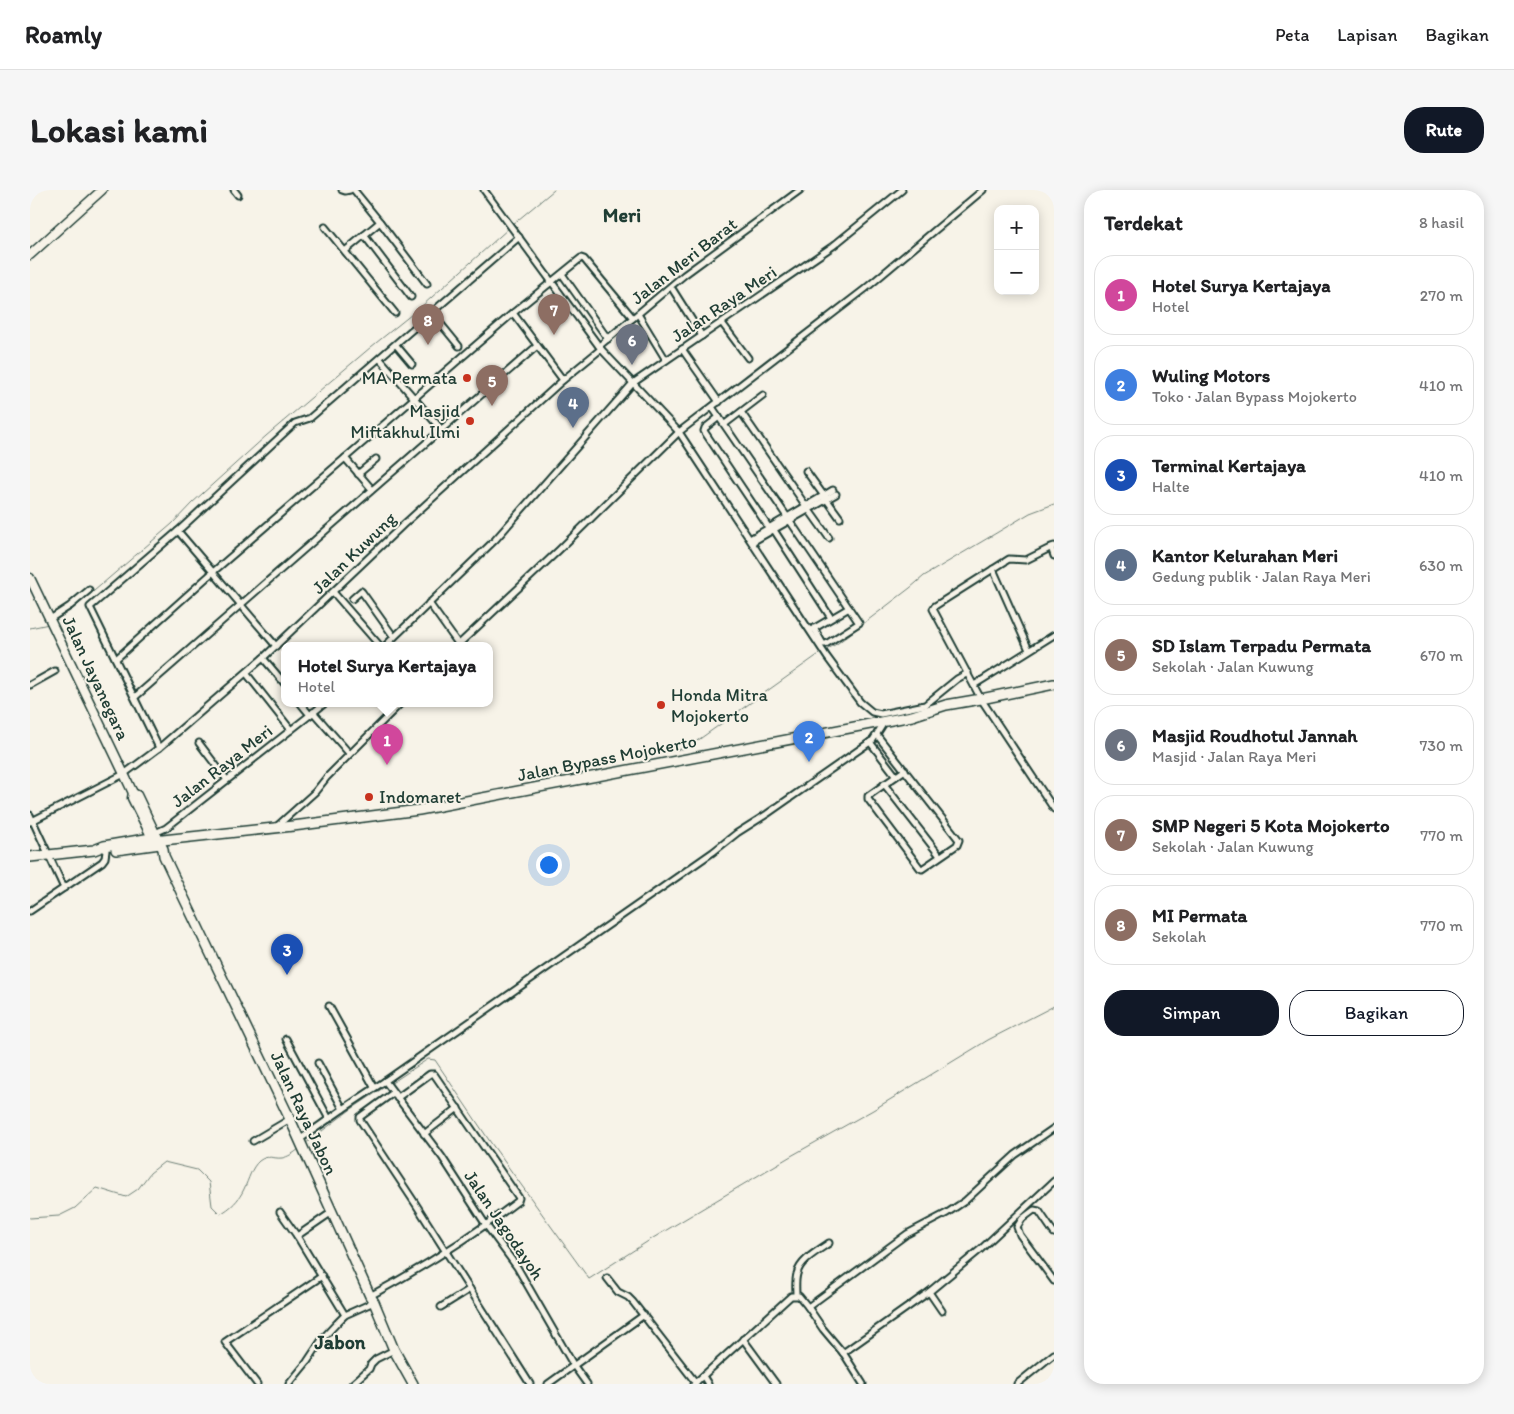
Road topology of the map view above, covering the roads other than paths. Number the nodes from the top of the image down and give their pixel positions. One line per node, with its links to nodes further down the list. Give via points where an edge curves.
1 (102, 190): 15 (main road)
2 (234, 190): 9 (street)
3 (342, 190): 4 (street)
4 (352, 190): 10 (street)
5 (484, 190): 13 (street)
6 (800, 190): 24 (street, Jalan Meri Barat, via 684,275)
7 (902, 190): 25 (street, Jalan Raya Meri, via 833,246)
8 (984, 190): 41 (street, via 865,290)
9 (238, 195)
10 (380, 222): 12 (street); 18 (street)
11 (325, 227): 14 (street)
12 (364, 234): 14 (street); 20 (street)
13 (518, 235): 17 (street); 22 (street)
14 (344, 251): 21 (street)
15 (30, 255)
16 (562, 274): 17 (street); 24 (street, via 583,258); 27 (street)
17 (552, 282): 23 (street); 31 (street)
18 (427, 284)
19 (673, 290): 26 (street)
20 (411, 297)
21 (395, 313)
22 (432, 313): 28 (street); 29 (street)
23 (513, 313): 30 (street); 40 (street)
24 (635, 316): 27 (street, Jalan Meri Barat); 35 (street)
25 (722, 323): 26 (street, Jalan Raya Meri); 34 (street)
26 (702, 336): 32 (street, Jalan Raya Meri)
27 (608, 339): 31 (street, Jalan Kuwung)
28 (396, 345): 33 (street); 36 (street)
29 (459, 346)
30 (537, 346): 37 (street); 46 (street)
31 (600, 348): 37 (street, Jalan Kuwung); 38 (street)
32 (682, 349): 35 (street, Jalan Raya Meri); 41 (street)
33 (380, 358): 40 (street); 59 (street, via 310,418 295,423)
34 (748, 358)
35 (666, 360): 38 (street, Jalan Raya Meri)
36 (412, 364)
37 (563, 380): 68 (street, Jalan Kuwung)
38 (633, 383): 47 (street); 71 (street, Jalan Raya Meri, via 501,533)
39 (763, 395): 43 (street)
40 (414, 398): 46 (street); 48 (street)
41 (719, 402): 42 (street)
42 (712, 407): 44 (street); 47 (street)
43 (741, 412): 45 (street); 55 (street)
44 (719, 417): 45 (street); 58 (street, via 704,431)
45 (725, 424): 57 (street)
46 (441, 430): 70 (street)
47 (679, 432): 61 (street); 81 (street)
48 (345, 458): 51 (street); 65 (street)
49 (376, 459): 51 (street)
50 (806, 471): 54 (street)
51 (358, 474): 52 (street)
52 (370, 487)
53 (835, 492): 54 (street)
54 (825, 498): 55 (street); 56 (street)
55 (808, 508): 57 (street); 60 (street)
56 (840, 518)
57 (789, 519): 58 (street); 72 (street)
58 (772, 529): 61 (street); 73 (street)
59 (178, 531): 65 (street); 85 (street, via 89,606)
60 (828, 538)
61 (751, 540): 75 (street)
62 (1052, 546): 63 (street); 64 (street, via 1026,560 1009,559)
63 (1054, 556)
64 (993, 569): 83 (street); 87 (street, via 934,608)
65 (213, 572): 70 (street); 85 (street)
66 (30, 578): 74 (main road, Jalan Jayanegara)
67 (90, 590): 74 (street)
68 (333, 592): 78 (street); 82 (street, Jalan Kuwung)
69 (352, 599): 77 (street, via 362,591)
70 (240, 604): 82 (street); 93 (street)
71 (429, 604): 77 (street, Jalan Raya Meri); 80 (street)
72 (849, 608): 73 (street); 75 (street, via 859,623 827,644 823,644)
73 (831, 618): 75 (street)
74 (50, 619): 109 (main road, Jalan Jayanegara)
75 (812, 629): 96 (street, via 827,657 860,702 872,712 881,714)
76 (1054, 636): 83 (street)
77 (394, 637): 79 (street, Jalan Raya Meri)
78 (377, 642)
79 (389, 642)
80 (456, 642)
81 (461, 642)
82 (276, 646): 84 (street, Jalan Kuwung)
83 (1029, 650): 90 (street)
84 (263, 658): 88 (street, Jalan Kuwung); 89 (street)
85 (116, 659): 93 (street)
86 (55, 671): 92 (street)
87 (968, 673): 90 (street); 96 (street)
88 (246, 674): 102 (street); 106 (street, Jalan Kuwung)
89 (281, 680)
90 (974, 684): 94 (street)
91 (1054, 684): 94 (highway, Jalan Bypass Mojokerto)
92 (30, 685)
93 (134, 697): 106 (street)
94 (981, 699): 95 (highway, Jalan Bypass Mojokerto); 113 (street)
95 (946, 704): 96 (street); 101 (highway, Jalan Bypass Mojokerto)
96 (925, 705)
97 (305, 707): 100 (street)
98 (320, 707): 100 (street, Jalan Raya Meri)
99 (397, 707): 115 (street, via 315,792)
100 (312, 713): 102 (street, Jalan Raya Meri); 107 (street)
101 (886, 721): 103 (street); 115 (highway, Jalan Bypass Mojokerto, via 419,810)
102 (291, 730): 111 (street, Jalan Raya Meri)
103 (877, 736): 104 (street); 108 (street)
104 (870, 742): 110 (street); 127 (street)
105 (199, 743): 111 (street)
106 (159, 748): 109 (street, Jalan Kuwung)
107 (348, 752)
108 (905, 770): 110 (street); 120 (street, via 959,840 957,845)
109 (124, 774): 114 (street, Jalan Kuwung); 116 (main road, Jalan Jayanegara, via 133,793 132,798)
110 (896, 776): 112 (street)
111 (227, 780): 116 (street, Jalan Raya Meri)
112 (884, 784): 120 (street); 120 (street, via 868,799 920,868)
113 (1054, 809)
114 (31, 819): 119 (street)
115 (275, 828): 116 (highway, Jalan Bypass Mojokerto)
116 (159, 842): 117 (highway, Jalan Bypass Mojokerto, via 104,846); 118 (highway, Jalan Bypass Mojokerto); 133 (highway, Jalan Raya Jabon)
117 (94, 850): 118 (highway, Jalan Bypass Mojokerto); 119 (highway, Jalan Bypass Mojokerto)
118 (106, 851): 122 (street, via 102,862)
119 (49, 855): 121 (highway, Jalan Bypass Mojokerto); 122 (street)
120 (940, 856)
121 (30, 857)
122 (64, 888): 123 (street)
123 (30, 911)
124 (329, 1006): 128 (street)
125 (286, 1039): 134 (street)
126 (318, 1063): 132 (street)
127 (385, 1082): 128 (street); 129 (street, Jalan Jagodayoh)
128 (374, 1087): 132 (street)
129 (391, 1090): 130 (street, Jalan Jagodayoh); 146 (street, via 360,1120)
130 (397, 1098): 131 (street, via 432,1074); 136 (street, Jalan Jagodayoh)
131 (458, 1108): 136 (street); 142 (street, via 520,1198)
132 (343, 1109): 134 (street)
133 (290, 1119): 137 (street); 138 (highway, Jalan Raya Jabon)
134 (328, 1120): 138 (street)
135 (1054, 1128): 155 (street, via 1015,1155 955,1208 907,1234)
136 (424, 1134): 142 (street, Jalan Jagodayoh)
137 (253, 1141)
138 (300, 1141): 141 (highway, Jalan Raya Jabon)
139 (1054, 1181): 151 (street)
140 (280, 1212): 144 (street)
141 (332, 1212): 144 (street); 153 (highway, Jalan Raya Jabon)
142 (486, 1225): 146 (street); 163 (street, Jalan Jagodayoh, via 517,1267)
143 (1054, 1233): 149 (street, via 1034,1210 1022,1219 1017,1228)
144 (297, 1236): 147 (street)
145 (829, 1243): 152 (street, via 800,1268)
146 (446, 1252): 150 (street); 153 (street)
147 (322, 1276): 157 (street); 166 (street, via 225,1342)
148 (607, 1278): 158 (street)
149 (1054, 1281)
150 (470, 1289): 154 (street); 170 (street)
151 (930, 1294): 156 (street); 162 (street)
152 (796, 1295): 155 (street); 159 (street)
153 (372, 1299): 157 (street); 160 (highway, Jalan Raya Jabon)
154 (441, 1307)
155 (808, 1307): 162 (street)
156 (942, 1311)
157 (345, 1315): 167 (street, via 323,1338)
158 (644, 1315): 163 (street); 165 (street)
159 (743, 1339): 164 (street); 174 (street)
160 (394, 1350): 168 (street, via 376,1359); 169 (highway, Jalan Raya Jabon)
161 (1054, 1354): 176 (street)
162 (844, 1355): 175 (street)
163 (574, 1366): 171 (street); 172 (street, Jalan Jagodayoh)
164 (703, 1376): 165 (street); 173 (street)
165 (694, 1382)
166 (257, 1384)
167 (289, 1384)
168 (352, 1384)
169 (413, 1384)
170 (530, 1384)
171 (548, 1384)
172 (587, 1384)
173 (708, 1384)
174 (776, 1384)
175 (863, 1384)
176 (1017, 1384)

